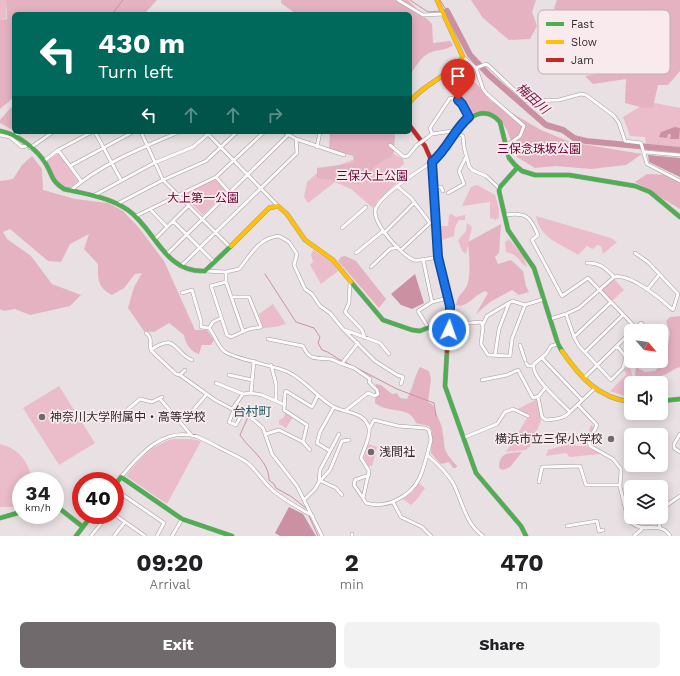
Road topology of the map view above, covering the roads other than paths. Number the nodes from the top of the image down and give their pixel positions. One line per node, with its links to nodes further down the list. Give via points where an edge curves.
1 (398, 0): 3 (street, via 423,15)
2 (437, 0): 3 (street)
3 (444, 14): 4 (street)
4 (463, 57): 5 (street); 6 (street, via 452,70 418,92)
5 (476, 68): 29 (street, via 487,94 524,126 520,136); 35 (street, via 486,64 526,101 559,100 586,95 618,120 625,140 641,143)
6 (412, 100)
7 (469, 117): 22 (street, via 462,104 450,98 430,128); 29 (street, via 481,114 495,117 501,122); 41 (street, via 440,156)
8 (412, 129): 41 (street, via 425,146)
9 (0, 131): 24 (street)
10 (18, 134): 24 (street)
11 (50, 134): 30 (street)
12 (88, 134): 34 (street)
13 (96, 134): 31 (street)
14 (129, 134): 31 (street)
15 (142, 134): 28 (street)
16 (174, 134): 28 (street)
17 (206, 134): 43 (street, via 193,147)
18 (208, 134): 32 (street)
19 (262, 134): 40 (street)
20 (289, 134): 26 (street); 46 (street)
21 (320, 134): 33 (street)
22 (432, 134): 27 (street, bridge, via 418,144 408,156 404,157); 38 (street, bridge, via 452,131 463,136)
23 (0, 135): 30 (street, via 10,137 22,147)
24 (15, 136): 30 (street)
25 (233, 136): 32 (street)
26 (296, 139): 33 (street); 54 (street, via 297,153)
27 (390, 145)
28 (147, 146): 42 (street); 43 (street)
29 (506, 146): 45 (street)
30 (28, 147): 39 (street)
31 (103, 147): 42 (street); 44 (street)
32 (221, 147): 40 (street); 49 (street, via 206,161)
33 (317, 147): 36 (street)
34 (58, 150): 39 (street); 44 (street)
35 (645, 152): 37 (street); 51 (street, via 647,164)
36 (344, 155)
37 (680, 155)
38 (466, 157): 55 (street, via 472,170 486,176); 60 (street, via 459,171 464,184)
39 (44, 161): 56 (street, via 52,180)
40 (234, 161): 46 (street); 47 (street)
41 (432, 162): 52 (street); 53 (street)
42 (111, 163): 48 (street); 50 (street)
43 (154, 163): 48 (street); 49 (street)
44 (70, 166): 50 (street)
45 (517, 168): 55 (street); 70 (street, via 532,175 574,175 643,189 656,196)
46 (248, 174): 54 (street); 58 (street)
47 (216, 177): 58 (street); 59 (street)
48 (121, 180): 61 (street)
49 (163, 180): 59 (street); 62 (street)
50 (81, 181): 56 (street)
51 (680, 181)
52 (398, 187): 63 (street); 75 (street, via 382,199 375,210 376,222)
53 (434, 187): 57 (street, via 441,187); 85 (street)
54 (261, 188): 65 (street); 76 (street)
55 (500, 189): 68 (street)
56 (70, 191): 61 (street)
57 (444, 191)
58 (229, 192): 71 (street)
59 (178, 194): 64 (street); 66 (street)
60 (448, 194)
61 (95, 195): 62 (street)
62 (119, 203): 69 (street)
63 (414, 203): 75 (street); 81 (street, via 430,223)
64 (190, 205): 71 (street); 72 (street)
65 (278, 206): 79 (street, via 269,208); 95 (street, via 287,214 304,240 333,260)
66 (150, 208): 69 (street); 73 (street)
67 (366, 208): 74 (street)
68 (505, 215): 97 (street, via 519,213 530,218 538,235 532,240 562,296 588,278); 102 (street, via 510,234 534,268)
69 (136, 216): 78 (street)
70 (680, 217)
71 (203, 219): 76 (street); 77 (street)
72 (174, 221): 73 (street); 77 (street)
73 (167, 227): 78 (street)
74 (342, 228)
75 (384, 232): 81 (street); 82 (street)
76 (216, 233): 79 (street); 80 (street)
77 (187, 235): 80 (street); 84 (street)
78 (155, 239): 84 (street)
79 (230, 247): 87 (street)
80 (200, 248): 87 (street); 89 (street)
81 (400, 249): 86 (street, via 412,259); 90 (street, via 390,249)
82 (356, 253)
83 (635, 253): 93 (street, via 648,262)
84 (167, 254): 89 (street)
85 (438, 257): 86 (street); 101 (street)
86 (423, 259): 103 (street)
87 (214, 262): 91 (street)
88 (587, 263): 94 (street, via 605,267)
89 (181, 267): 91 (street, via 196,273)
90 (371, 267)
91 (205, 271): 92 (street)
92 (226, 272): 96 (street); 116 (street, via 239,269 266,239 279,236 284,238 297,254 294,265 302,285)
93 (659, 275): 98 (street); 98 (street, via 678,294 673,310)
94 (614, 277): 97 (street); 98 (street, via 622,276)
95 (350, 280): 114 (street, via 388,323 420,331); 121 (street, via 350,297 345,312 362,330)
96 (226, 282): 100 (street); 109 (street, via 211,286)
97 (599, 289): 104 (street); 107 (street, via 578,308)
98 (647, 290)
99 (182, 293): 115 (street, via 192,290 201,327)
100 (233, 297): 118 (street); 118 (street, via 249,297 261,326)
101 (448, 298): 103 (street); 111 (street)
102 (544, 299): 106 (street); 110 (street)
103 (432, 302): 114 (street, via 418,311)
104 (611, 302): 108 (street); 120 (street)
105 (509, 303): 106 (street, via 512,301); 112 (street, via 487,316); 131 (street, via 499,329)
106 (525, 305): 131 (street, via 512,339 510,356)
107 (566, 314): 110 (street); 120 (street)
108 (623, 314): 113 (street); 129 (street)
109 (221, 318): 115 (street, via 213,322); 118 (street, via 227,335 231,337)
110 (550, 319): 125 (street)
111 (451, 320): 112 (street); 117 (street)
112 (483, 324): 131 (street, via 481,344 488,354)
113 (632, 324)
114 (428, 327): 117 (street)
115 (209, 328): 134 (street, via 224,351)
116 (343, 329): 121 (street); 124 (street)
117 (449, 330): 174 (street, via 445,386)
118 (243, 331)
119 (146, 333): 128 (street, via 151,342)
120 (574, 337): 129 (street)
121 (365, 338): 130 (street, via 380,343)
122 (268, 339): 135 (street, via 303,346 306,354 315,359)
123 (624, 339): 127 (street)
124 (358, 343): 135 (street); 146 (street, via 382,366 403,377)
125 (558, 344): 132 (street, via 551,346); 142 (street, via 563,355)
126 (520, 345): 138 (street, via 528,366)
127 (617, 346): 137 (street); 137 (street, via 626,357 623,368 611,380)
128 (151, 350): 133 (street, via 158,345 173,343); 141 (street)
129 (585, 352): 137 (street)
130 (389, 354)
131 (495, 355)
132 (542, 358): 138 (street); 156 (street)
133 (192, 360)
134 (254, 361): 136 (street); 143 (street)
135 (343, 364): 164 (street, via 370,379 369,382 378,394 375,396 368,393)
136 (271, 365): 152 (street, via 302,380); 155 (street, via 276,384)
137 (597, 365): 142 (street)
138 (533, 366): 147 (street, via 535,376)
139 (185, 370): 141 (street)
140 (230, 374): 143 (street)
141 (180, 375): 150 (street)
142 (584, 377): 148 (street)
143 (252, 380): 149 (street)
144 (482, 380): 153 (street, via 518,370 533,398)
145 (216, 383): 151 (street)
146 (401, 384)
147 (546, 387): 153 (street); 166 (street)
148 (595, 388): 156 (street); 157 (street, via 609,397)
149 (251, 393): 151 (street); 155 (street)
150 (207, 394): 163 (street); 167 (street)
151 (243, 394): 163 (street)
152 (318, 395): 159 (street, via 312,407 286,392); 161 (street)
153 (539, 396): 166 (street, via 542,417 546,420 565,417)
154 (680, 399): 158 (street)
155 (276, 400): 159 (street)
156 (582, 400): 160 (street)
157 (624, 400)
158 (668, 400)
159 (285, 405): 176 (street, via 284,410 307,425)
160 (578, 405): 166 (street); 186 (street, via 597,424 589,441 590,446 618,464 621,469)
161 (334, 407): 164 (street); 178 (street, via 317,443)
162 (127, 410): 173 (street, via 140,399 152,402 161,398)
163 (234, 410): 165 (street); 165 (street, via 229,422 236,425)
164 (345, 411): 169 (street, via 360,416)
165 (243, 412): 170 (street, via 263,428)
166 (570, 412)
167 (189, 415)
168 (528, 416): 174 (street, via 513,409 505,412 497,424)
169 (369, 429): 180 (street, via 374,420 398,426 425,428 431,434); 182 (street, via 361,458)
170 (266, 434): 176 (street, via 279,430); 191 (street, via 272,454 292,477)
171 (339, 434): 178 (street)
172 (680, 434): 179 (street, via 674,444 674,448)
173 (192, 436): 181 (street, via 172,437 152,444); 195 (street, via 243,460 276,493)
174 (463, 438): 218 (street, via 476,473 521,526)
175 (349, 440): 184 (street, via 342,441 330,470)
176 (303, 442): 177 (street)
177 (310, 450)
178 (330, 451): 184 (street, via 320,470)
179 (680, 452)
180 (427, 455): 192 (street, via 416,485); 217 (street, via 454,485 460,505 472,527)
181 (124, 473)
182 (369, 475): 190 (street); 190 (street, via 355,480 354,485)
183 (124, 478): 197 (street)
184 (320, 481): 187 (street, via 336,488); 191 (street)
185 (539, 482): 186 (street, via 542,467 580,466 586,485)
186 (620, 485): 203 (street, via 628,519 635,526)
187 (342, 495)
188 (124, 496): 212 (street, via 164,523)
189 (680, 496): 204 (street, via 668,505 659,523)
190 (363, 498): 192 (street, via 366,503 374,505)
191 (304, 500): 195 (street)
192 (393, 502): 216 (street, via 401,517 422,527)
193 (64, 512): 202 (street)
194 (12, 515): 196 (street)
195 (313, 516): 215 (street)
196 (0, 518)
197 (182, 519): 213 (street); 214 (street)
198 (125, 522): 206 (street); 209 (street)
199 (85, 524): 202 (street)
200 (101, 524): 208 (street)
201 (567, 526): 205 (street, via 597,521 599,531)
202 (83, 527): 207 (street)
203 (642, 528): 204 (street); 219 (street)
204 (660, 528): 220 (street)
205 (603, 530)
206 (139, 532): 210 (street); 211 (street)
207 (76, 536)
208 (91, 536)
209 (114, 536)
210 (136, 536)
211 (145, 536)
212 (157, 536)
213 (172, 536)
214 (231, 536)
215 (322, 536)
216 (431, 536)
217 (484, 536)
218 (526, 536)
219 (634, 536)
220 (670, 536)

